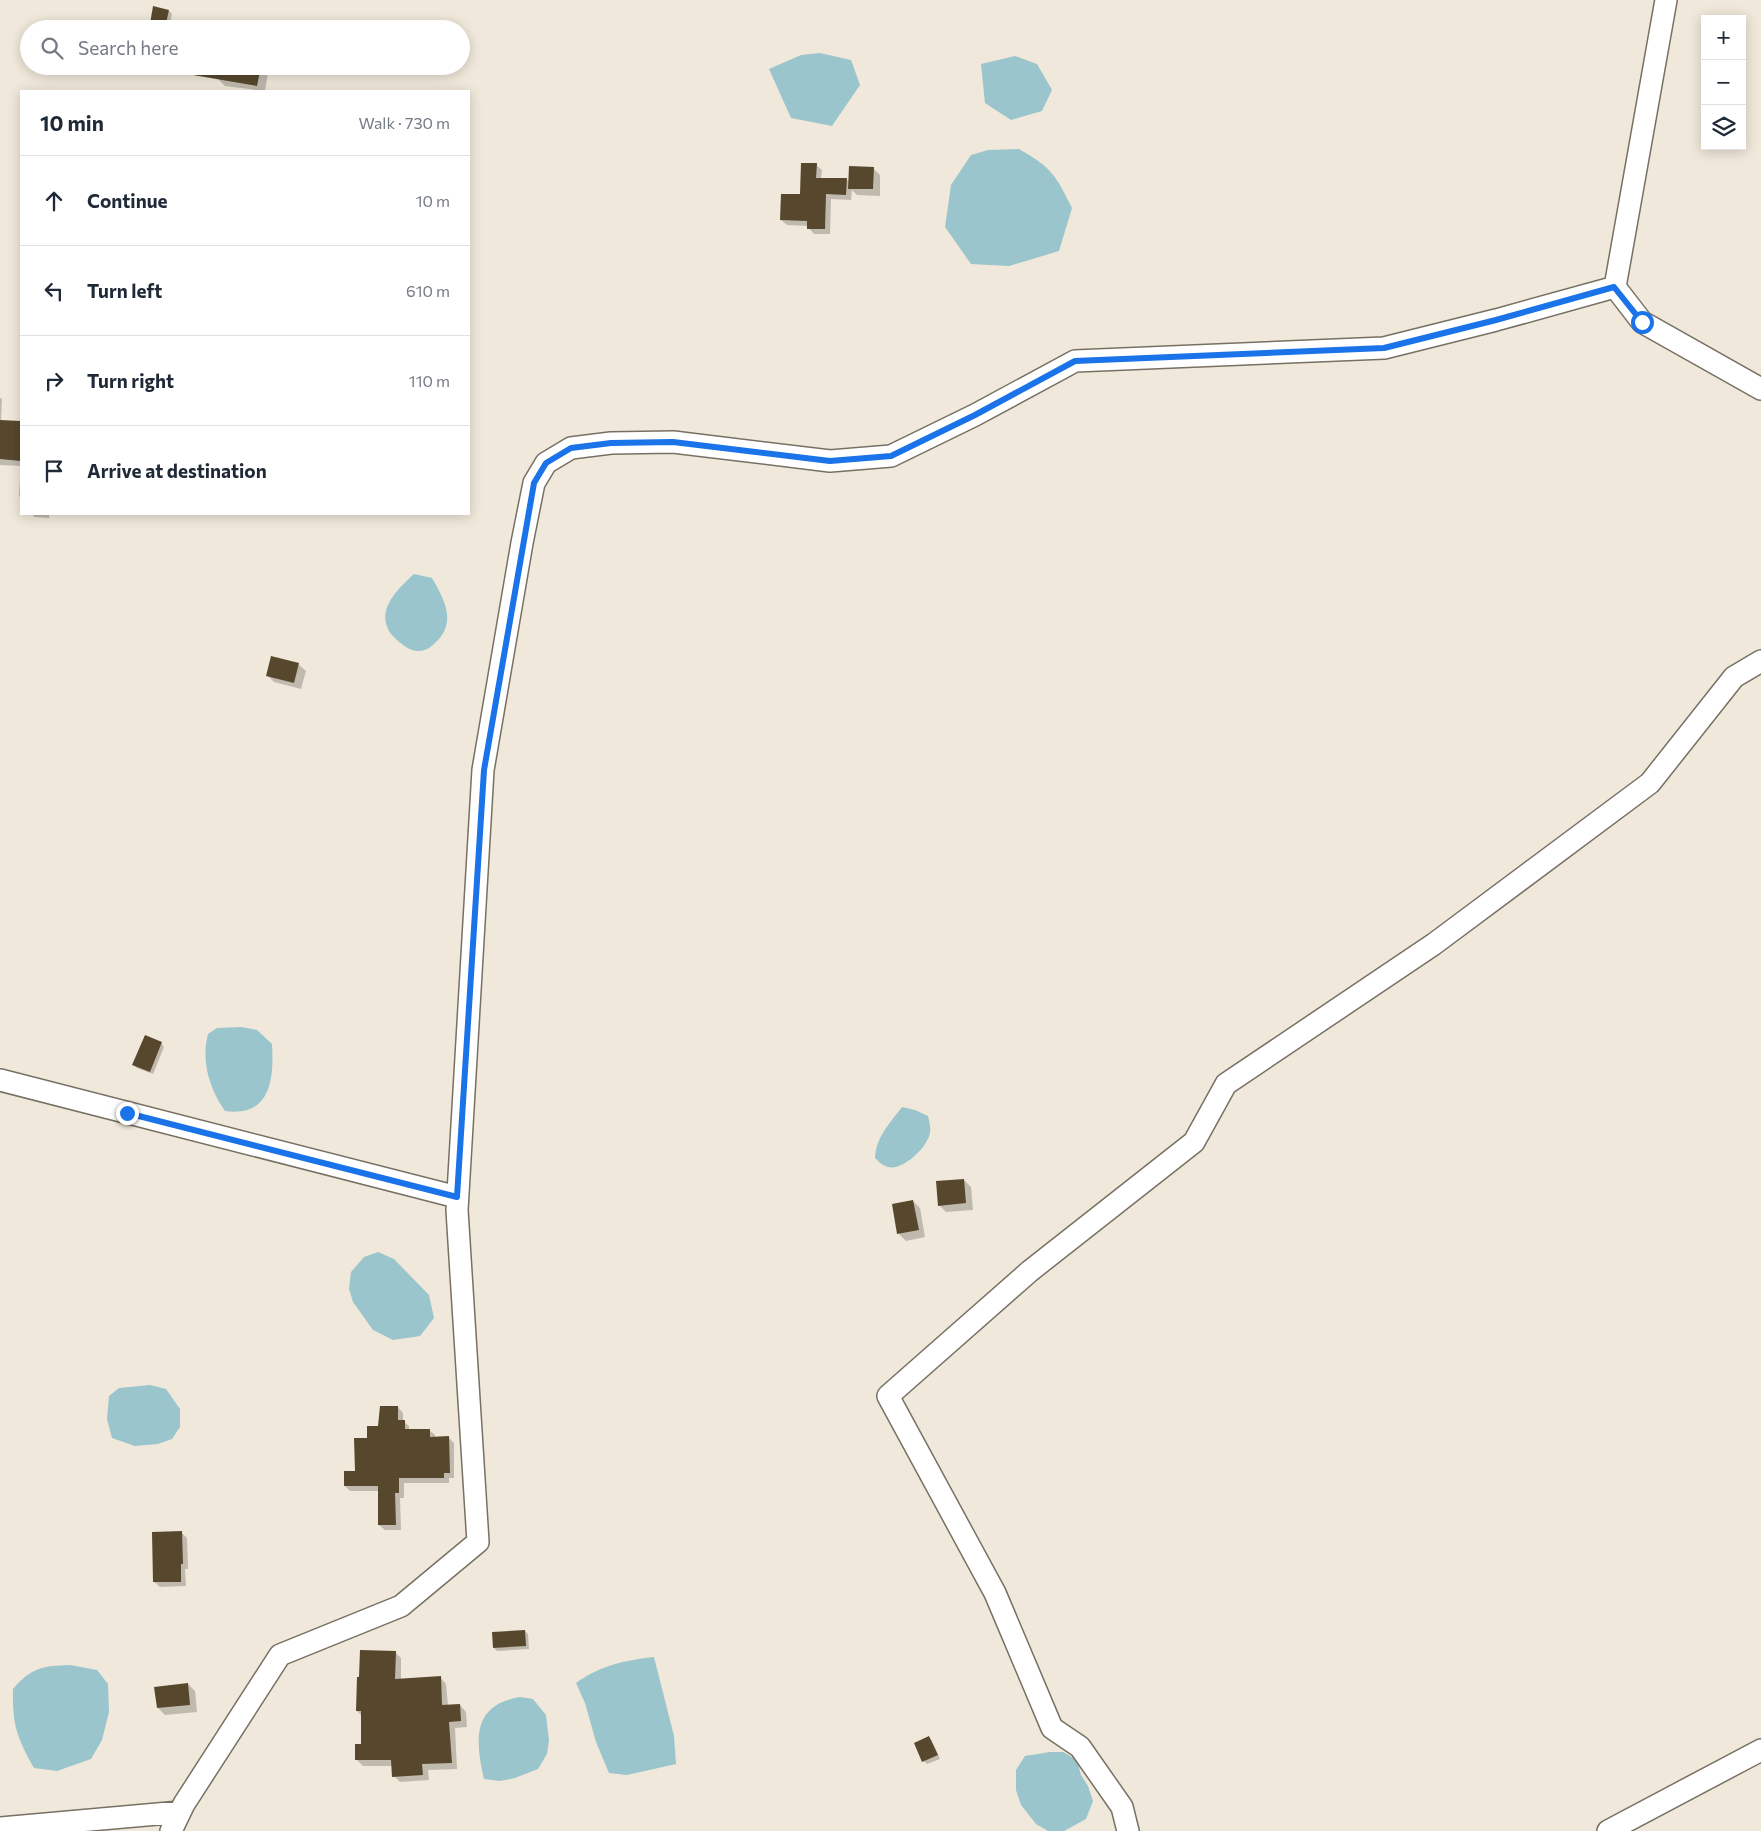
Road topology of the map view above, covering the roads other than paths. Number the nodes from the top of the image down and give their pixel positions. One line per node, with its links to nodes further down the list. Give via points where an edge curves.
1 (1666, 0): 2 (street)
2 (1614, 287): 3 (street, via 1642,322); 6 (street, via 1384,348 1075,361 891,456 830,461 673,442 611,443 571,448 546,463 534,483 484,770)
3 (1761, 389)
4 (1761, 660): 11 (street, via 1734,677 1650,783 1434,944 1226,1084 1194,1142 1030,1271 888,1396 994,1593 1052,1728 1080,1747 1122,1807)
5 (0, 1080): 6 (street)
6 (457, 1197): 8 (street, via 478,1542 401,1606 280,1656)
7 (1761, 1750): 12 (street)
8 (180, 1812): 9 (street); 10 (street)
9 (0, 1828)
10 (171, 1831)
11 (1128, 1831)
12 (1608, 1831)

